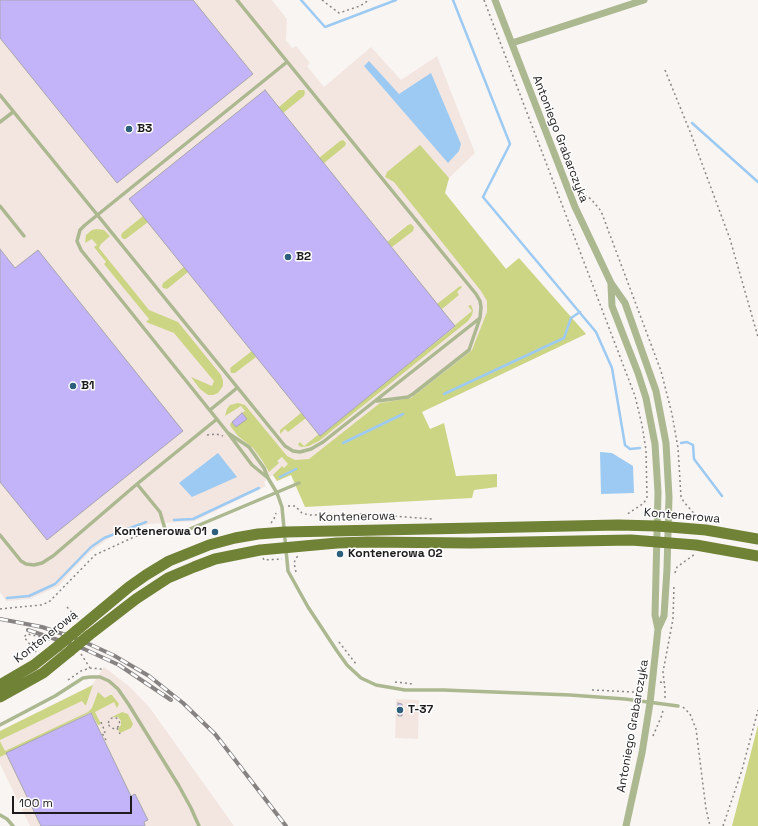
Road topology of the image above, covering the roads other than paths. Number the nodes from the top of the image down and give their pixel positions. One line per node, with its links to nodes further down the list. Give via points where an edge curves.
1 (237, 0): 5 (lane)
2 (495, 0): 4 (street, Antoniego Grabarczyka)
3 (641, 1): 4 (street)
4 (512, 43): 12 (street, Antoniego Grabarczyka, via 574,207)
5 (287, 62): 10 (lane); 13 (lane, via 476,294 480,301)
6 (0, 95): 7 (lane)
7 (14, 112): 8 (lane); 10 (lane)
8 (0, 122)
9 (0, 206): 11 (lane)
10 (98, 215): 14 (lane); 16 (lane, via 80,230 77,240 79,247)
11 (24, 236)
12 (611, 283): 23 (street, Antoniego Grabarczyka, via 612,306 638,373 652,423); 23 (street, Antoniego Grabarczyka, via 624,303 660,406 669,479)
13 (480, 318): 15 (lane); 15 (lane, via 469,350 412,394)
14 (237, 388): 15 (lane, via 285,446 300,452 323,442); 16 (lane)
15 (376, 401)
16 (210, 410): 17 (lane)
17 (217, 419): 18 (lane); 20 (lane)
18 (228, 433): 19 (lane, via 252,465); 19 (lane, via 251,449 261,462)
19 (268, 478): 22 (lane)
20 (137, 484): 22 (lane, via 160,512 164,527 171,533 179,533); 25 (lane, via 54,556 42,563 34,565 21,561)
21 (299, 484): 22 (lane)
22 (277, 493): 24 (lane, via 282,507)
23 (663, 526): 24 (main road, Kontenerowa, via 618,524); 26 (main road, Kontenerowa); 27 (street, Antoniego Grabarczyka); 27 (street, Antoniego Grabarczyka)
24 (284, 532): 28 (lane); 31 (main road, Kontenerowa, bridge, via 235,538 208,545 176,558 129,587 34,665)
25 (0, 535)
26 (758, 539)
27 (662, 542): 28 (main road, Kontenerowa, via 367,542); 29 (main road, Kontenerowa); 30 (street, Antoniego Grabarczyka, via 655,616); 30 (street, Antoniego Grabarczyka, via 664,616)
28 (285, 547): 32 (main road, Kontenerowa, bridge, via 215,559 168,578 136,599 43,673); 33 (lane, via 288,571 308,607 347,665 362,678 376,685 405,690 570,695)
29 (758, 556)
30 (658, 629): 33 (street, Antoniego Grabarczyka)
31 (0, 685)
32 (0, 697)
33 (650, 702): 34 (lane); 39 (street, Antoniego Grabarczyka)
34 (678, 706)
35 (0, 724): 38 (lane, via 56,696 83,678 100,677 108,681 118,689 133,712 179,786)
36 (0, 815): 37 (lane)
37 (13, 826)
38 (199, 826)
39 (626, 826)

